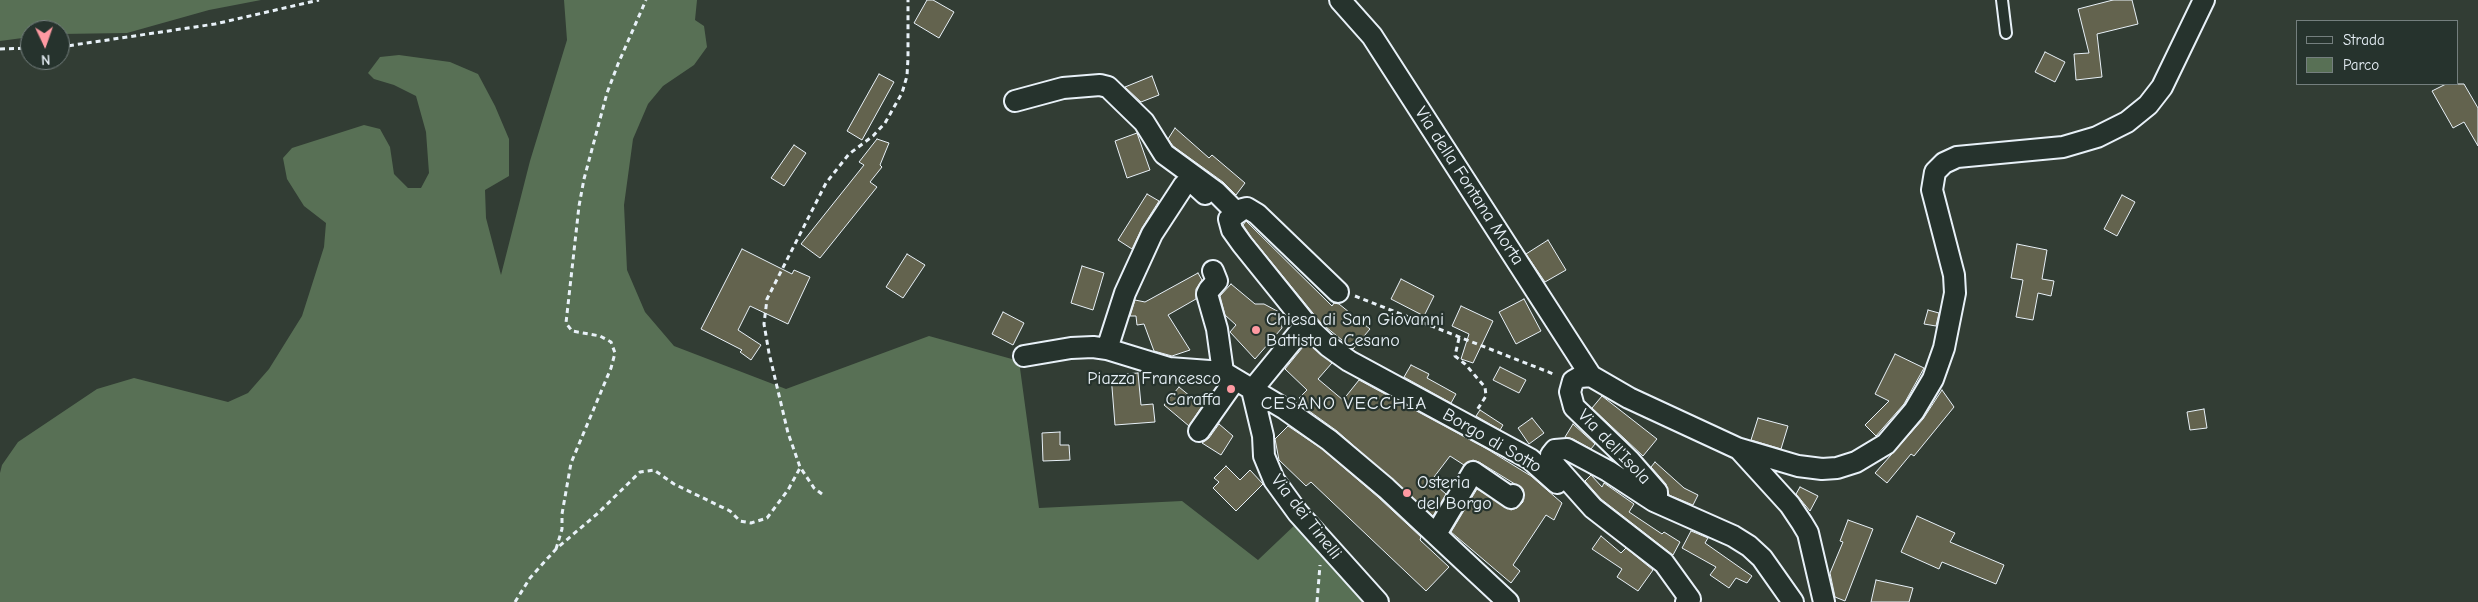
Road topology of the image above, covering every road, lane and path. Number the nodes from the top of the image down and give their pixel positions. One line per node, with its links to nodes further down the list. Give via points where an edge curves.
1 (319, 0): 8 (path, via 203,26)
2 (646, 0): 30 (path, via 608,93 581,197 566,323 572,331 600,336 611,342 615,353 571,463)
3 (908, 0): 24 (path, via 907,76 902,93 886,123 849,154 826,183 767,299 764,324 769,353 788,434)
4 (1340, 0): 19 (street, Via della Fontana Morta, via 1372,36)
5 (2002, 0): 7 (lane)
6 (2204, 0): 23 (street, via 2162,86 2148,106 2127,122 2097,137 2064,147 1957,157 1935,172 1932,190 1954,275 1954,306 1933,379 1914,411 1886,444 1856,462 1828,469 1798,466)
7 (2006, 33)
8 (70, 46)
9 (20, 48): 10 (path)
10 (0, 49)
11 (1015, 102): 12 (street, via 1063,88 1108,87 1149,128 1164,154 1212,189)
12 (1233, 216): 14 (street, via 1247,208 1257,214); 15 (street, Borgo di Sotto, via 1234,234); 17 (street, via 1196,185 1188,182 1184,185 1152,234 1125,293)
13 (1213, 271): 20 (street, Via dei Tinelli, via 1217,281 1208,294)
14 (1338, 292): 16 (path)
15 (1306, 324): 20 (street); 28 (street, Borgo di Sotto, via 1349,361 1531,468 1582,510)
16 (1459, 338): 19 (path); 21 (path, via 1455,356 1485,387 1486,396)
17 (1107, 349): 18 (street, via 1071,348); 20 (street, via 1169,368)
18 (1024, 356)
19 (1582, 379): 23 (street); 27 (street, Via dell'Isola, via 1570,392 1574,407 1630,460 1657,492)
20 (1236, 381): 22 (street); 29 (street, via 1285,409 1329,440); 31 (street, Via dei Tinelli, via 1262,436 1264,456 1271,474 1298,513)
21 (1476, 411)
22 (1199, 431)
23 (1737, 448): 38 (street, via 1790,505 1808,533)
24 (800, 467): 25 (path); 30 (path, via 767,518 751,523 740,521 730,511 674,484 654,470 640,472)
25 (822, 494)
26 (1513, 495): 29 (street, via 1511,498 1473,472)
27 (1654, 501): 28 (street, Via dell'Isola, via 1570,450 1557,448 1552,453 1552,462); 37 (street, Via dell'Isola, via 1749,546 1762,558)
28 (1593, 508): 32 (street, Borgo di Sotto, via 1664,563)
29 (1436, 534): 36 (street)
30 (556, 549): 33 (path, via 530,578)
31 (1334, 553): 34 (path, via 1318,567); 35 (street, Via dei Tinelli)
32 (1688, 601)
33 (515, 602)
34 (1317, 602)
35 (1378, 602)
36 (1508, 602)
37 (1793, 602)
38 (1824, 602)

